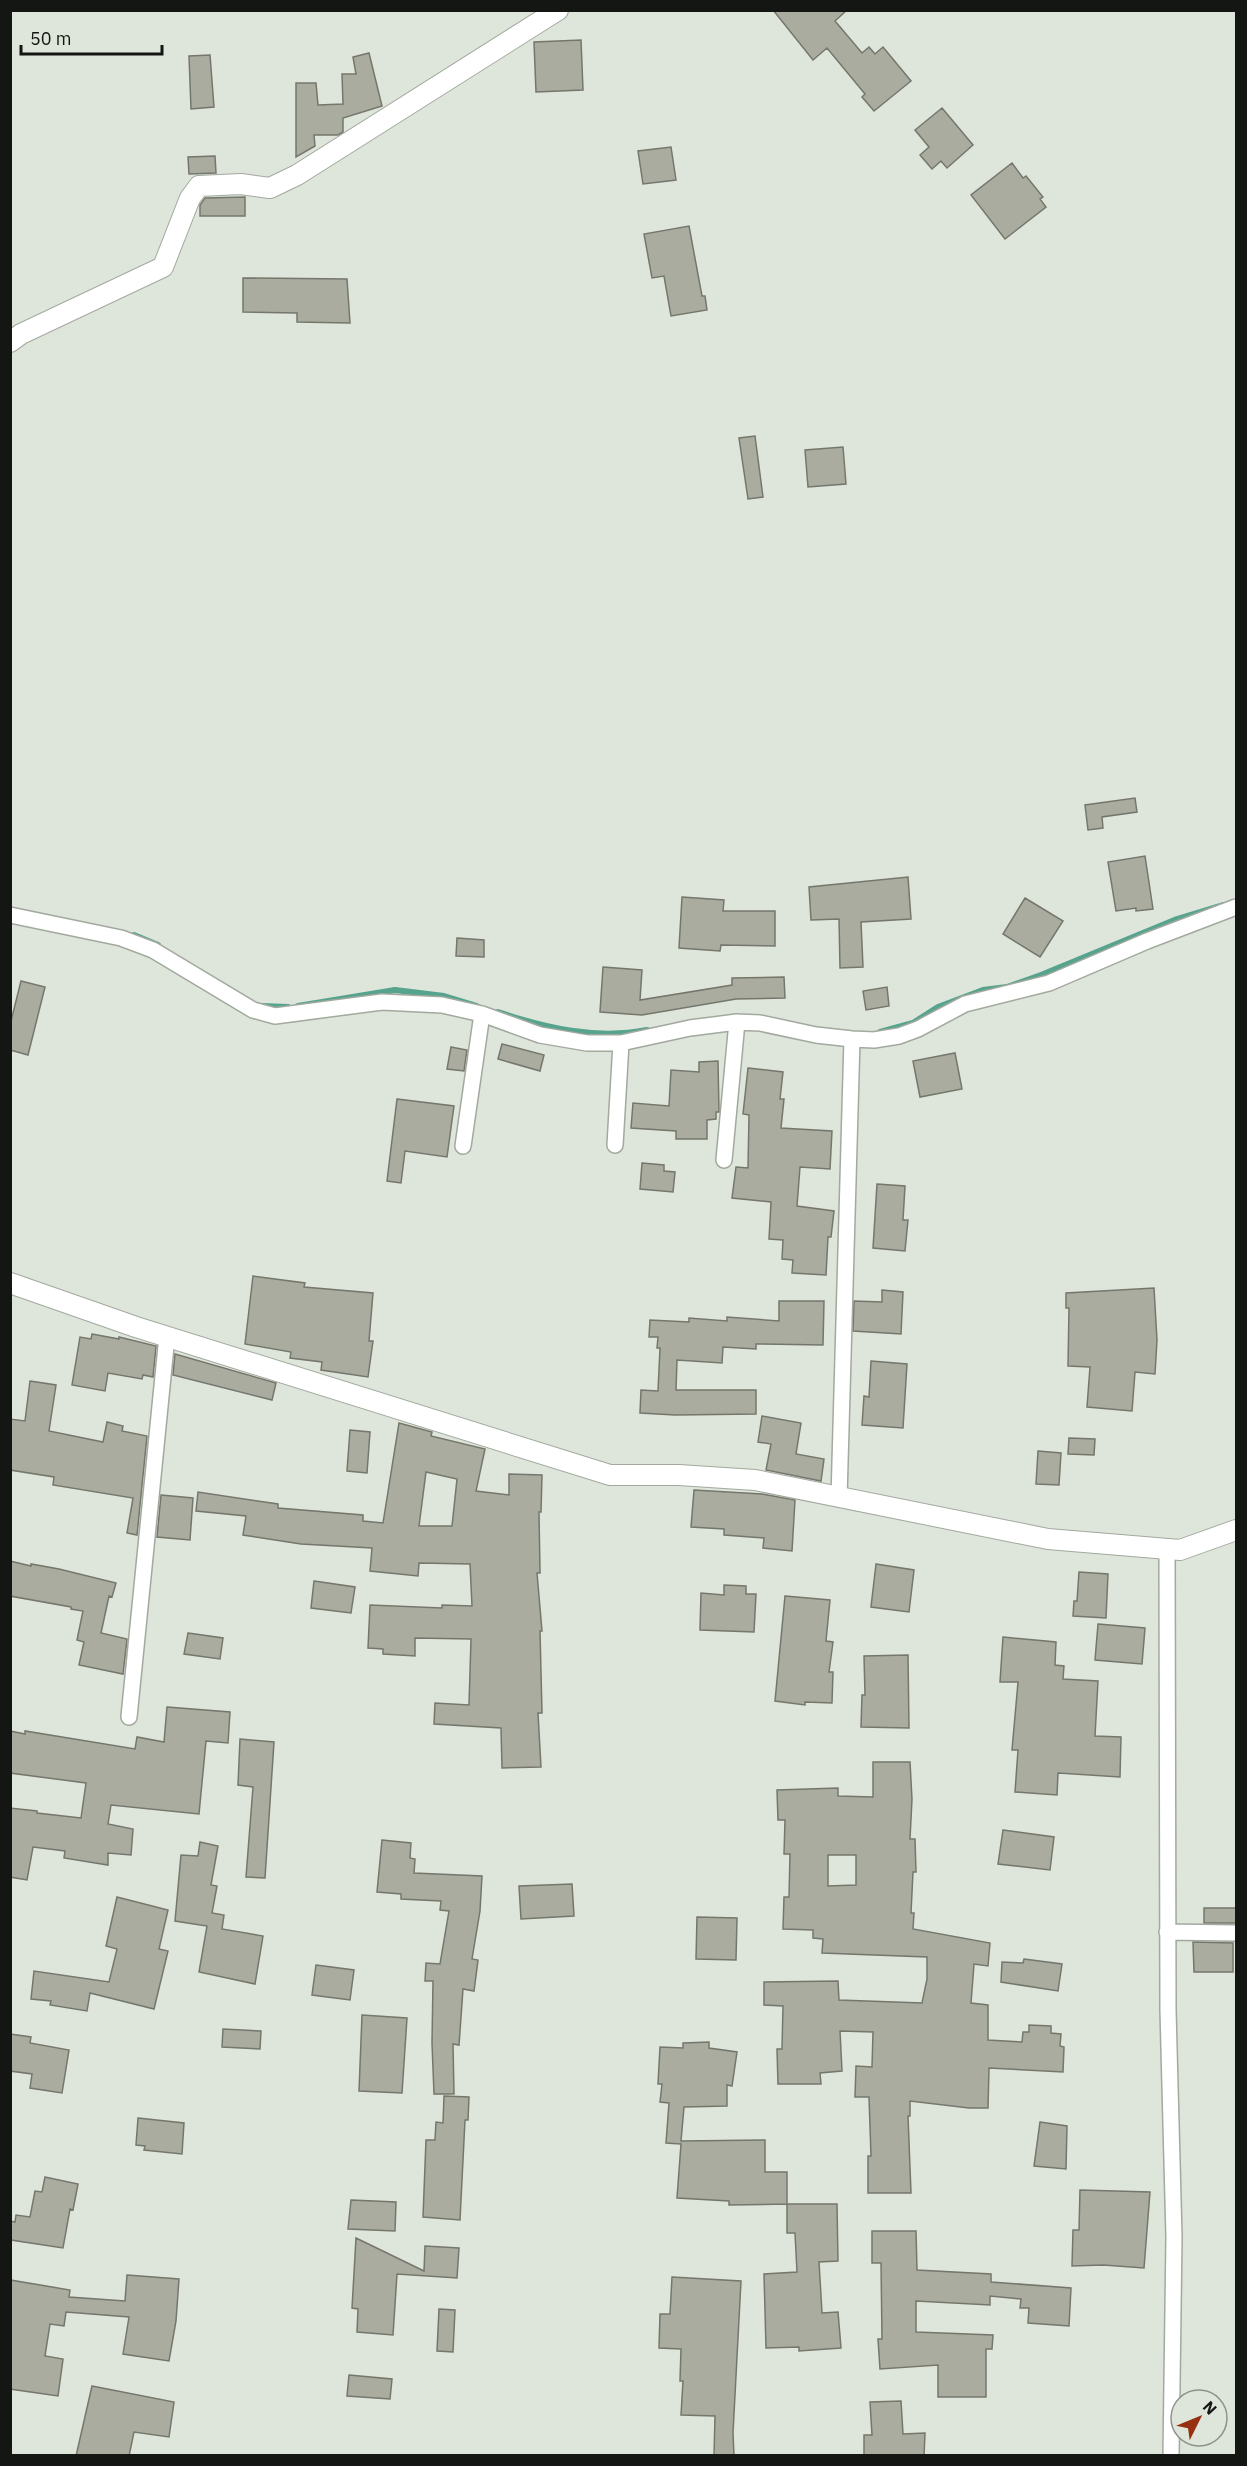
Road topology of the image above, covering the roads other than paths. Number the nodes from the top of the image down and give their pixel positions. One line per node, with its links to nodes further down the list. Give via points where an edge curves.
1 (558, 10): 2 (street, via 270,188 241,184 199,186 190,198 163,267)
2 (10, 342)
3 (1236, 907): 7 (street, via 1049,983 965,1004 899,1036)
4 (10, 915): 5 (street, via 153,950 254,1010 275,1016 382,1002 442,1005)
5 (482, 1014): 8 (street, via 540,1035 588,1043); 10 (street)
6 (737, 1022): 7 (street); 8 (street); 11 (street)
7 (852, 1039): 14 (street)
8 (621, 1043): 9 (street)
9 (615, 1145)
10 (463, 1146)
11 (724, 1160)
12 (10, 1282): 13 (street)
13 (167, 1336): 14 (street, via 610,1475 755,1480); 17 (street)
14 (839, 1498): 16 (street, via 1048,1539)
15 (1236, 1530): 16 (street, via 1180,1550)
16 (1167, 1549): 18 (street)
17 (129, 1717)
18 (1167, 1932): 19 (street); 20 (street, via 1174,2237)
19 (1236, 1933)
20 (1171, 2456)

